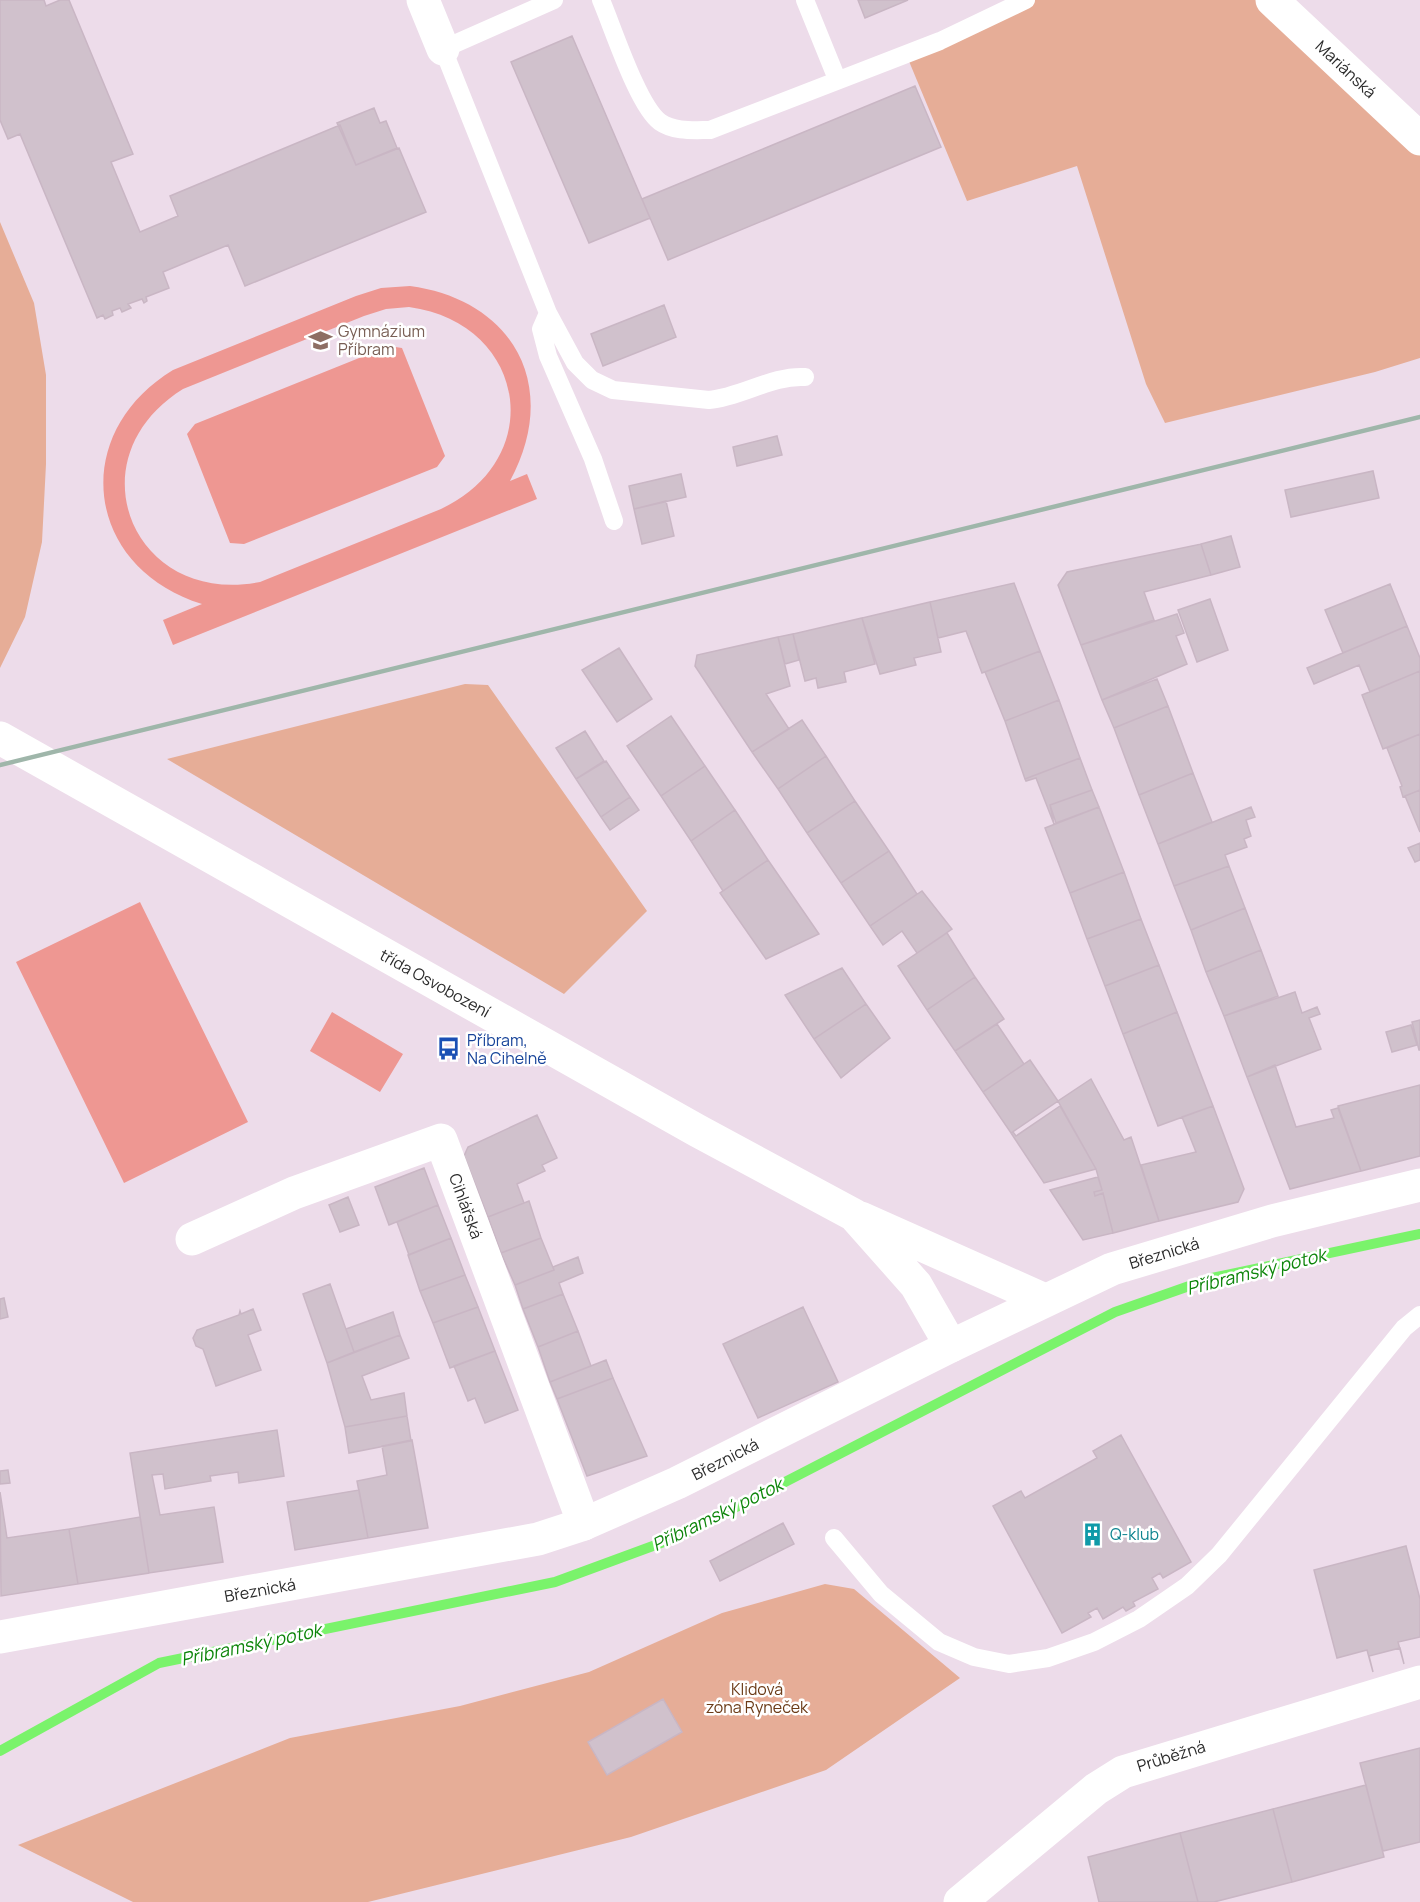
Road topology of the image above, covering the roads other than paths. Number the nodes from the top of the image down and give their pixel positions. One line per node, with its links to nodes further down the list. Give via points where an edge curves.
1 (423, 0): 7 (street)
2 (554, 0): 7 (lane)
3 (601, 0): 8 (lane, via 646,106 661,123 683,131 710,130)
4 (805, 0): 8 (lane)
5 (1026, 0): 8 (lane, via 940,41)
6 (1272, 0): 9 (street, Mariánská)
7 (443, 49): 10 (lane)
8 (837, 79)
9 (1420, 139)
10 (548, 313): 11 (lane, via 575,363 592,380 613,390 725,399 789,376); 12 (lane, via 541,329 548,356 593,459)
11 (805, 376)
12 (614, 521)
13 (0, 738): 15 (street, třída Osvobození)
14 (1420, 1185): 17 (street, Březnická, via 1272,1221 1112,1269)
15 (854, 1215): 17 (street); 19 (street, třída Osvobození, via 916,1285)
16 (192, 1239): 20 (street, Cihlářská, via 294,1193 441,1140)
17 (1045, 1300): 19 (street, Březnická)
18 (1420, 1315): 21 (lane, via 1404,1328 1219,1555 1187,1586 1139,1619 1094,1642 1048,1658 1009,1664 974,1657 939,1642 881,1594)
19 (951, 1346): 20 (street, Březnická, via 677,1484)
20 (584, 1524): 22 (street, Březnická, via 538,1539)
21 (834, 1538)
22 (0, 1637)
23 (1420, 1682): 24 (street, Průběžná, via 1123,1772 1096,1789)
24 (960, 1902)

